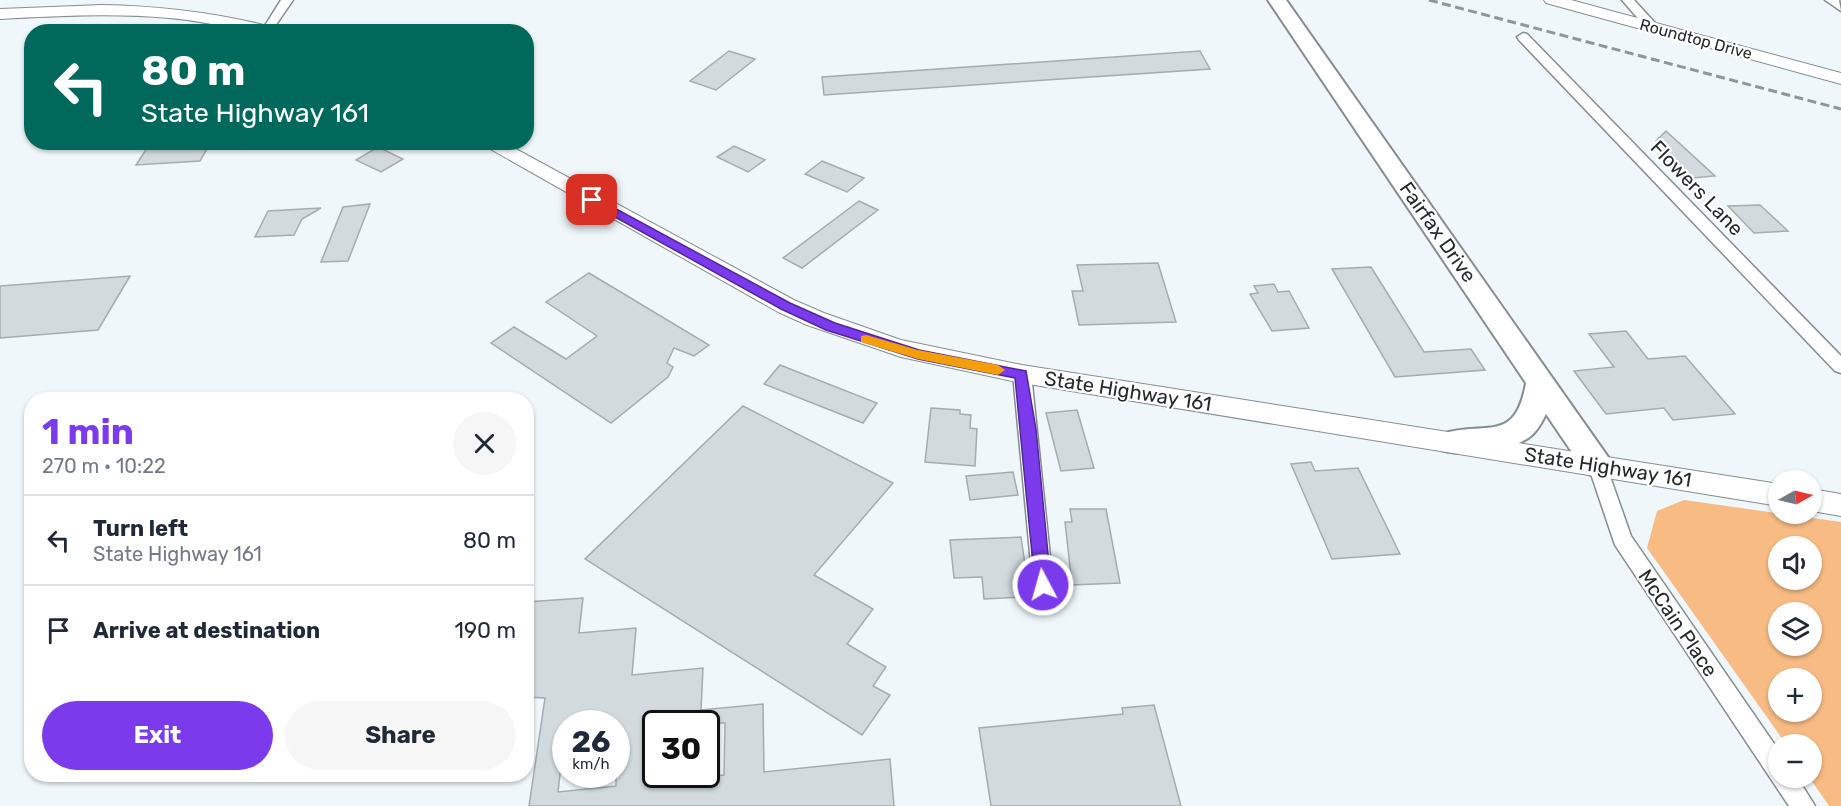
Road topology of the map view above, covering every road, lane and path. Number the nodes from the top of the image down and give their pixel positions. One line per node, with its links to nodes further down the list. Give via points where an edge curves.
1 (287, 0): 9 (street)
2 (1552, 0): 10 (main road, Roundtop Drive)
3 (1628, 0): 10 (street)
4 (1831, 0): 5 (street)
5 (1841, 7)
6 (1283, 10): 16 (main road, Fairfax Drive)
7 (0, 14): 8 (main road, via 122,11 203,17)
8 (236, 24)
9 (272, 24)
10 (1652, 27): 12 (main road, Roundtop Drive)
11 (1523, 38): 14 (street, Flowers Lane)
12 (1841, 79)
13 (502, 150): 15 (main road, State Highway 161, via 786,306 830,326 918,355)
14 (1841, 368)
15 (1022, 374): 17 (main road, State Highway 161); 22 (street)
16 (1540, 380): 17 (main road, via 1537,405 1526,425 1496,439); 18 (main road, Fairfax Drive)
17 (1452, 442): 18 (main road, State Highway 161)
18 (1597, 465): 19 (main road, State Highway 161); 23 (street, McCain Place, via 1622,539)
19 (1768, 493)
20 (1822, 502): 21 (main road)
21 (1841, 505)
22 (1043, 585)
23 (1768, 755)
24 (1791, 788): 25 (street)
25 (1803, 806)

